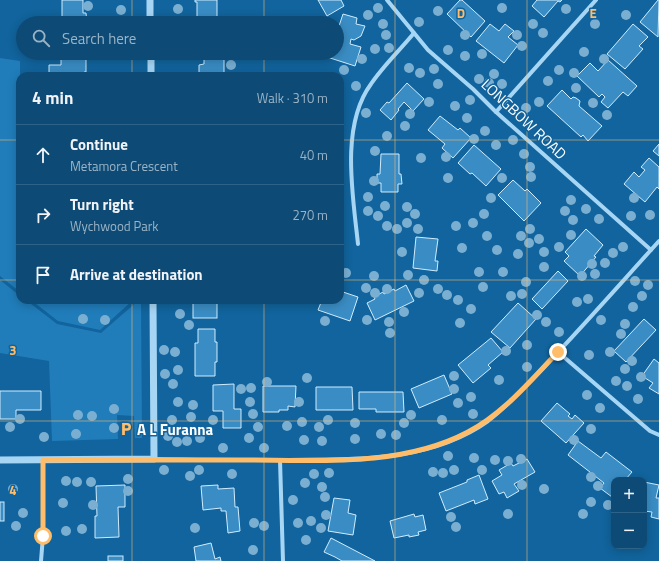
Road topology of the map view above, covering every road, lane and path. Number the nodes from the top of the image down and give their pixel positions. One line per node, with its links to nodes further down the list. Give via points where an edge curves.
1 (150, 0): 4 (street)
2 (387, 0): 5 (street, LONGBOW ROAD)
3 (596, 0): 8 (street)
4 (150, 16)
5 (414, 33): 8 (street, LONGBOW ROAD, via 428,50); 10 (street, via 370,84 360,103 353,126 351,180)
6 (151, 60): 7 (street)
7 (151, 72)
8 (496, 112): 11 (street, LONGBOW ROAD)
9 (659, 241): 11 (street)
10 (358, 244)
11 (651, 250): 13 (street)
12 (153, 304): 17 (street)
13 (558, 352): 14 (street, via 650,431); 18 (street, via 488,421 443,444 412,452 359,459)
14 (659, 435)
15 (0, 460): 16 (street)
16 (43, 460): 17 (street); 19 (street)
17 (154, 460): 18 (street)
18 (280, 460): 20 (street)
19 (41, 561)
20 (283, 561)

